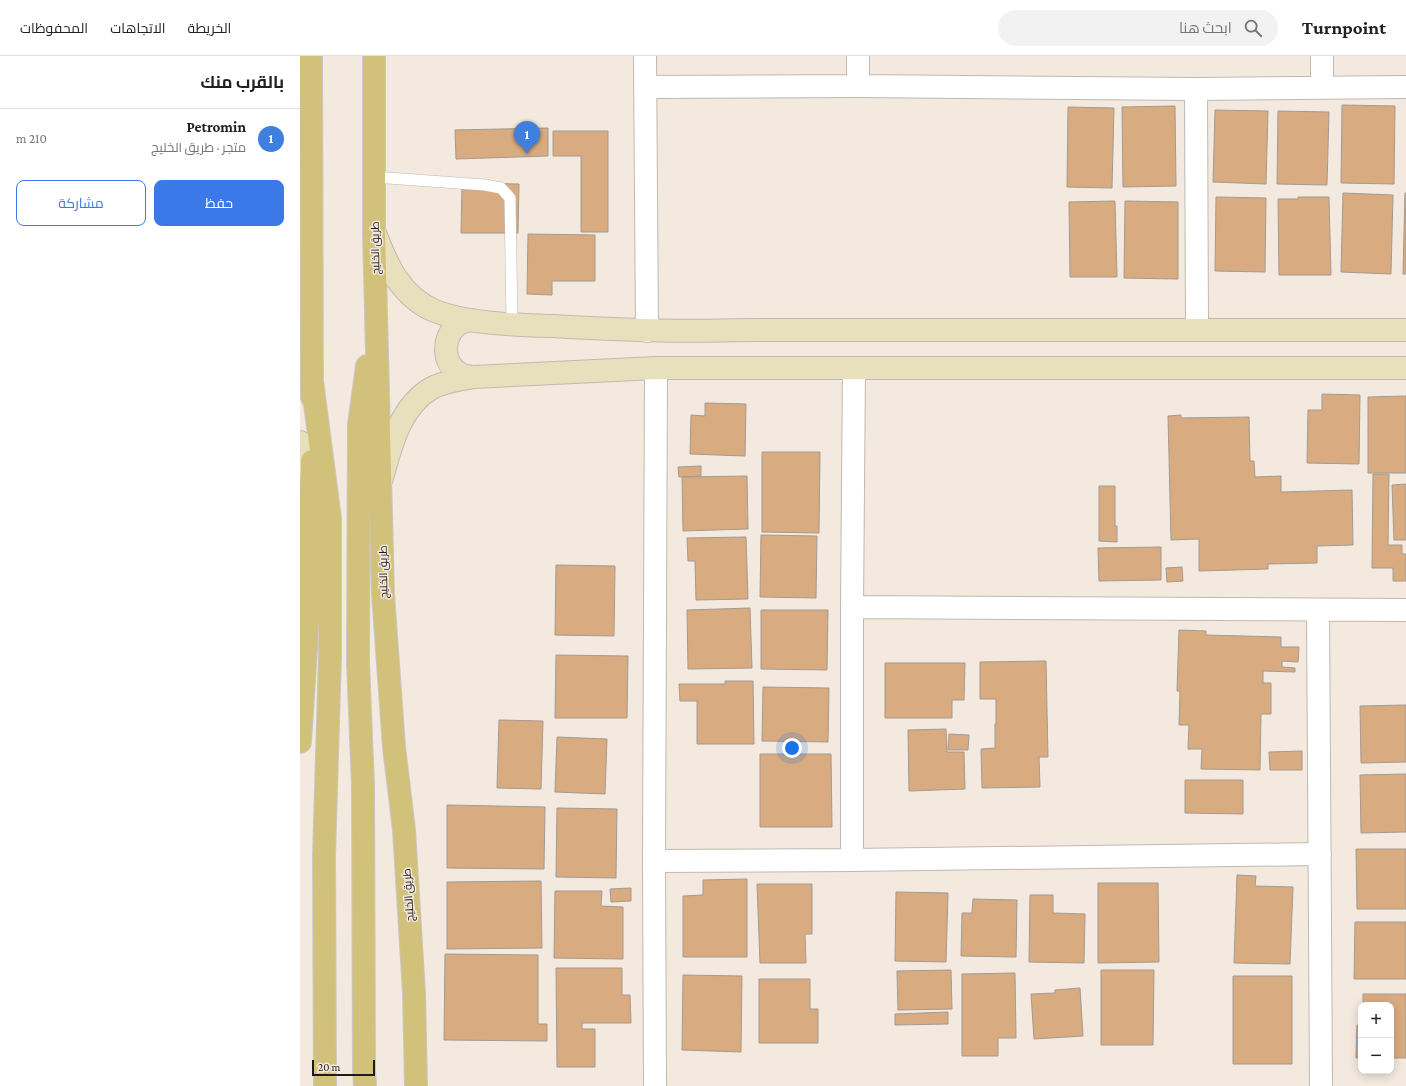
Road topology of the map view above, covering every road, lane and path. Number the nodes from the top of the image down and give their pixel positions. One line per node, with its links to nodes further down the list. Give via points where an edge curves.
1 (311, 56): 12 (main road)
2 (374, 56): 11 (main road, طريق الخليج)
3 (645, 56): 7 (street)
4 (858, 56): 6 (street)
5 (1322, 56): 8 (street)
6 (858, 86): 7 (street); 10 (street)
7 (645, 87): 20 (street)
8 (1322, 87): 9 (street); 10 (street)
9 (1406, 87)
10 (1196, 89): 18 (street)
11 (374, 177): 13 (main road, طريق الخليج); 17 (lane, via 501,188 510,198)
12 (312, 218): 14 (street); 25 (main road)
13 (374, 232): 15 (main road, طريق الخليج); 16 (street, via 387,264 410,295 433,310)
14 (300, 252)
15 (376, 303): 28 (main road, طريق الخليج); 37 (main road, via 359,425 358,662 364,786)
16 (472, 320): 17 (street); 24 (street, via 456,326 447,340 446,349 452,368 458,373)
17 (512, 324): 20 (street)
18 (1197, 330): 19 (street); 20 (street)
19 (1406, 330)
20 (647, 331)
21 (656, 368): 22 (street); 24 (street); 35 (street)
22 (854, 368): 23 (street); 29 (street)
23 (1406, 368)
24 (473, 377): 28 (street, via 431,388 420,397 400,423)
25 (312, 382): 27 (main road); 36 (main road, via 330,519 330,655 324,856)
26 (300, 442): 27 (street)
27 (312, 475): 32 (main road, via 308,618)
28 (381, 483): 38 (main road, طريق الخليج, via 383,594 404,830 414,993)
29 (852, 607): 30 (street); 34 (street)
30 (1318, 610): 31 (street); 33 (street)
31 (1406, 610)
32 (300, 742)
33 (1320, 854): 34 (street); 40 (street)
34 (852, 860): 35 (street)
35 (654, 861): 39 (street)
36 (325, 1086)
37 (366, 1086)
38 (416, 1086)
39 (655, 1086)
40 (1320, 1086)

